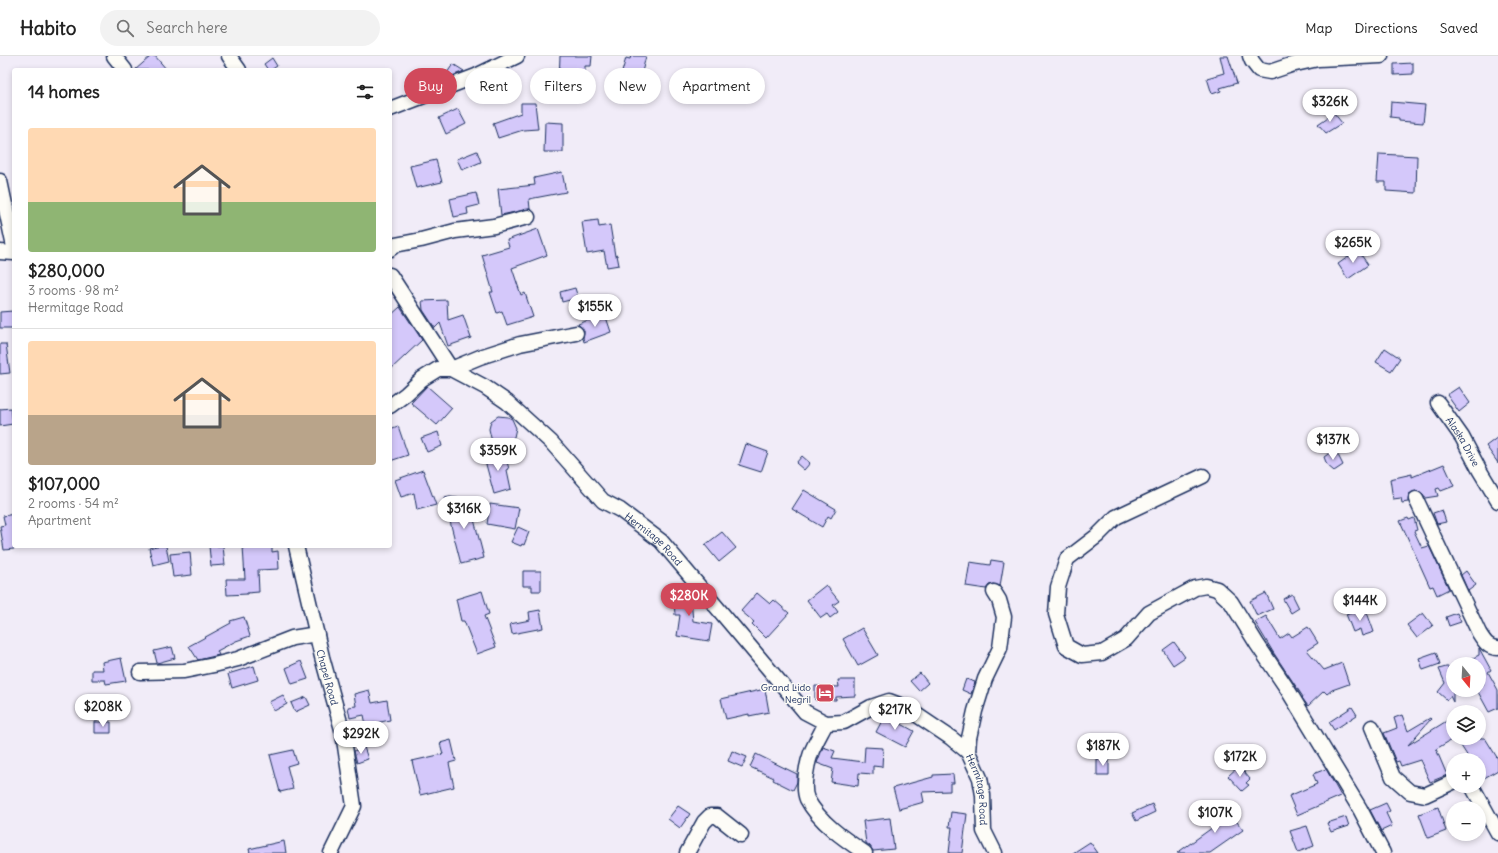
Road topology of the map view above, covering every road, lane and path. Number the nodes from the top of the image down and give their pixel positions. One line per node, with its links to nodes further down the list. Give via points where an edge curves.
1 (114, 56): 6 (street)
2 (229, 56): 7 (street)
3 (517, 56): 8 (street, via 476,76)
4 (1250, 56): 5 (street, via 1259,70 1270,72 1318,59)
5 (1381, 56)
6 (123, 68)
7 (238, 68)
8 (392, 108)
9 (0, 181): 11 (street)
10 (528, 218): 12 (street, via 456,231)
11 (12, 238)
12 (392, 247)
13 (0, 252): 14 (street)
14 (12, 253)
15 (392, 278): 17 (street, Hermitage Road)
16 (576, 333): 17 (street, via 520,344)
17 (451, 369): 19 (street, via 438,369 422,378); 28 (street, Hermitage Road, via 507,402 551,442 603,501 620,510 661,542 805,712)
18 (1438, 403): 22 (street, Alaska Drive, via 1462,437)
19 (392, 404)
20 (1203, 476): 39 (street, via 1116,517 1097,536 1067,559 1058,587 1056,614 1066,646 1082,655 1102,652 1126,639 1148,612 1195,588 1206,586 1217,589 1231,602 1286,687 1360,809)
21 (1416, 499): 26 (street, via 1479,633 1487,645)
22 (1498, 501)
23 (296, 548): 25 (street, Chapel Road)
24 (994, 592): 30 (street, via 1004,617 1000,648 985,679 975,711)
25 (317, 634): 27 (street, via 292,638 238,660 184,671); 35 (street, Chapel Road, via 343,733 354,806)
26 (1498, 648)
27 (140, 672)
28 (826, 723): 30 (street, Hermitage Road, via 844,722 871,707 889,701 905,707 952,738); 37 (street, via 811,754 805,777 806,798 819,816)
29 (1372, 728): 31 (street, via 1393,777 1410,792 1425,795)
30 (968, 752): 38 (street, Hermitage Road, via 980,778 984,795 984,830)
31 (1446, 785)
32 (1476, 793): 33 (street)
33 (1498, 833)
34 (741, 835): 36 (street, via 717,816 710,816)
35 (331, 853)
36 (686, 853)
37 (865, 853)
38 (995, 853)
39 (1383, 853)

